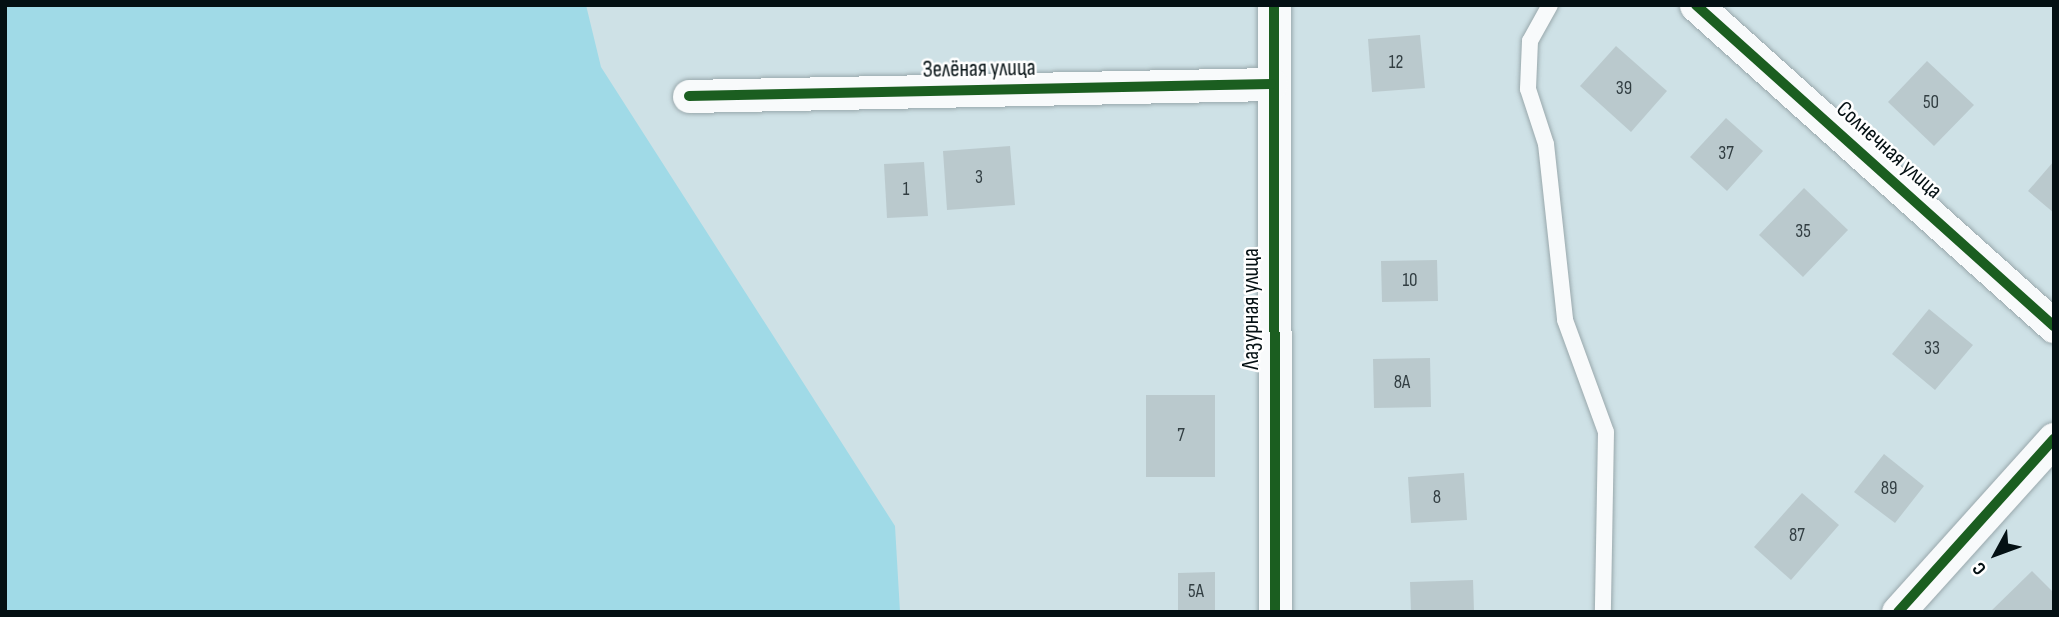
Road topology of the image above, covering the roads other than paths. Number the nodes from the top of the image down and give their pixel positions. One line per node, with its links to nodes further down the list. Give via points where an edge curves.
1 (1273, 5): 4 (street, Лазурная улица)
2 (1550, 5): 9 (lane, via 1530,41 1528,89 1546,144 1565,320 1606,432)
3 (1696, 5): 6 (street, Солнечная улица)
4 (1270, 85): 5 (street, Зелёная улица); 8 (street, Лазурная улица)
5 (689, 96)
6 (2054, 326)
7 (2054, 439): 10 (street)
8 (1275, 612)
9 (1603, 612)
10 (1898, 612)

